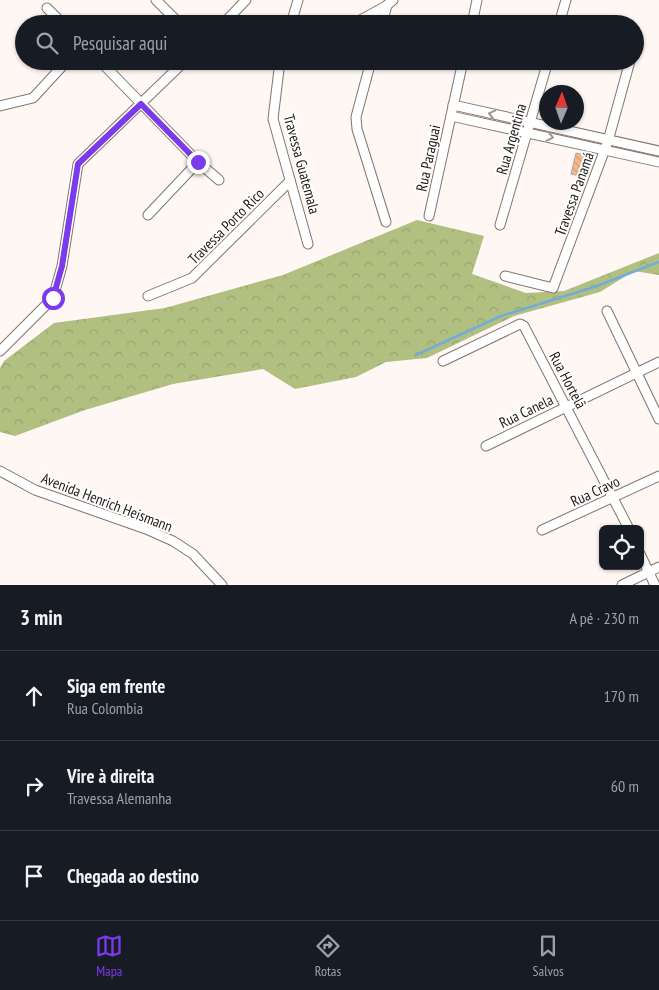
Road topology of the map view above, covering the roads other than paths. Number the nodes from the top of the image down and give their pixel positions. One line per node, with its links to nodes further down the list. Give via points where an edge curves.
1 (156, 0): 9 (street)
2 (246, 0): 10 (street)
3 (298, 0): 11 (street)
4 (477, 0): 14 (street)
5 (566, 0): 15 (street)
6 (389, 2): 12 (street); 13 (street)
7 (47, 8): 8 (street)
8 (54, 15)
9 (171, 15)
10 (231, 15)
11 (294, 15)
12 (368, 15)
13 (385, 15)
14 (474, 15)
15 (562, 15)
16 (59, 70): 25 (street, via 33,98)
17 (109, 70): 24 (street)
18 (176, 70): 24 (street)
19 (281, 70): 37 (street, Travessa Guatemala, via 273,119)
20 (369, 70): 40 (street, via 356,117 357,129)
21 (461, 70): 26 (street, Rua Paraguai)
22 (545, 70): 28 (street, Rua Argentina)
23 (627, 70): 30 (street, Travessa Panamá)
24 (141, 104): 34 (street); 46 (street, via 78,164 62,266 53,298)
25 (0, 106)
26 (453, 106): 27 (street, Rua Paraguai); 28 (street, one-way to 26)
27 (451, 116): 29 (street); 39 (street, Rua Paraguai)
28 (530, 123): 29 (street, Rua Argentina); 30 (street)
29 (528, 132): 30 (street, one-way to 30); 41 (street, Rua Argentina)
30 (606, 145): 31 (street); 33 (street); 43 (street, Travessa Panamá, via 554,288)
31 (638, 147): 32 (street); 33 (street)
32 (659, 151)
33 (636, 157): 35 (street)
34 (198, 162): 36 (street); 38 (street)
35 (659, 162)
36 (219, 180)
37 (290, 181): 42 (street, Travessa Guatemala); 44 (street, Travessa Porto Rico, via 192,278)
38 (148, 214)
39 (429, 216)
40 (386, 222)
41 (500, 225)
42 (308, 244)
43 (506, 276)
44 (148, 296)
45 (607, 311): 49 (street)
46 (0, 351)
47 (443, 361): 50 (street, Rua Hortelã, via 520,324 524,326)
48 (659, 362): 49 (street, Rua Canela)
49 (636, 373): 50 (street, Rua Canela); 51 (street)
50 (566, 406): 52 (street, Rua Canela); 55 (street, Rua Hortelã)
51 (659, 419)
52 (486, 446)
53 (0, 471): 61 (street, Avenida Henrich Heismann, via 36,490 172,541 194,554)
54 (659, 476): 55 (street, Rua Cravo)
55 (614, 497): 56 (street, Rua Hortelã); 57 (street, Rua Cravo)
56 (627, 525)
57 (542, 530)
58 (644, 562): 60 (street)
59 (659, 567): 60 (street)
60 (649, 572): 62 (street); 63 (street)
61 (222, 585)
62 (622, 585)
63 (655, 585)

